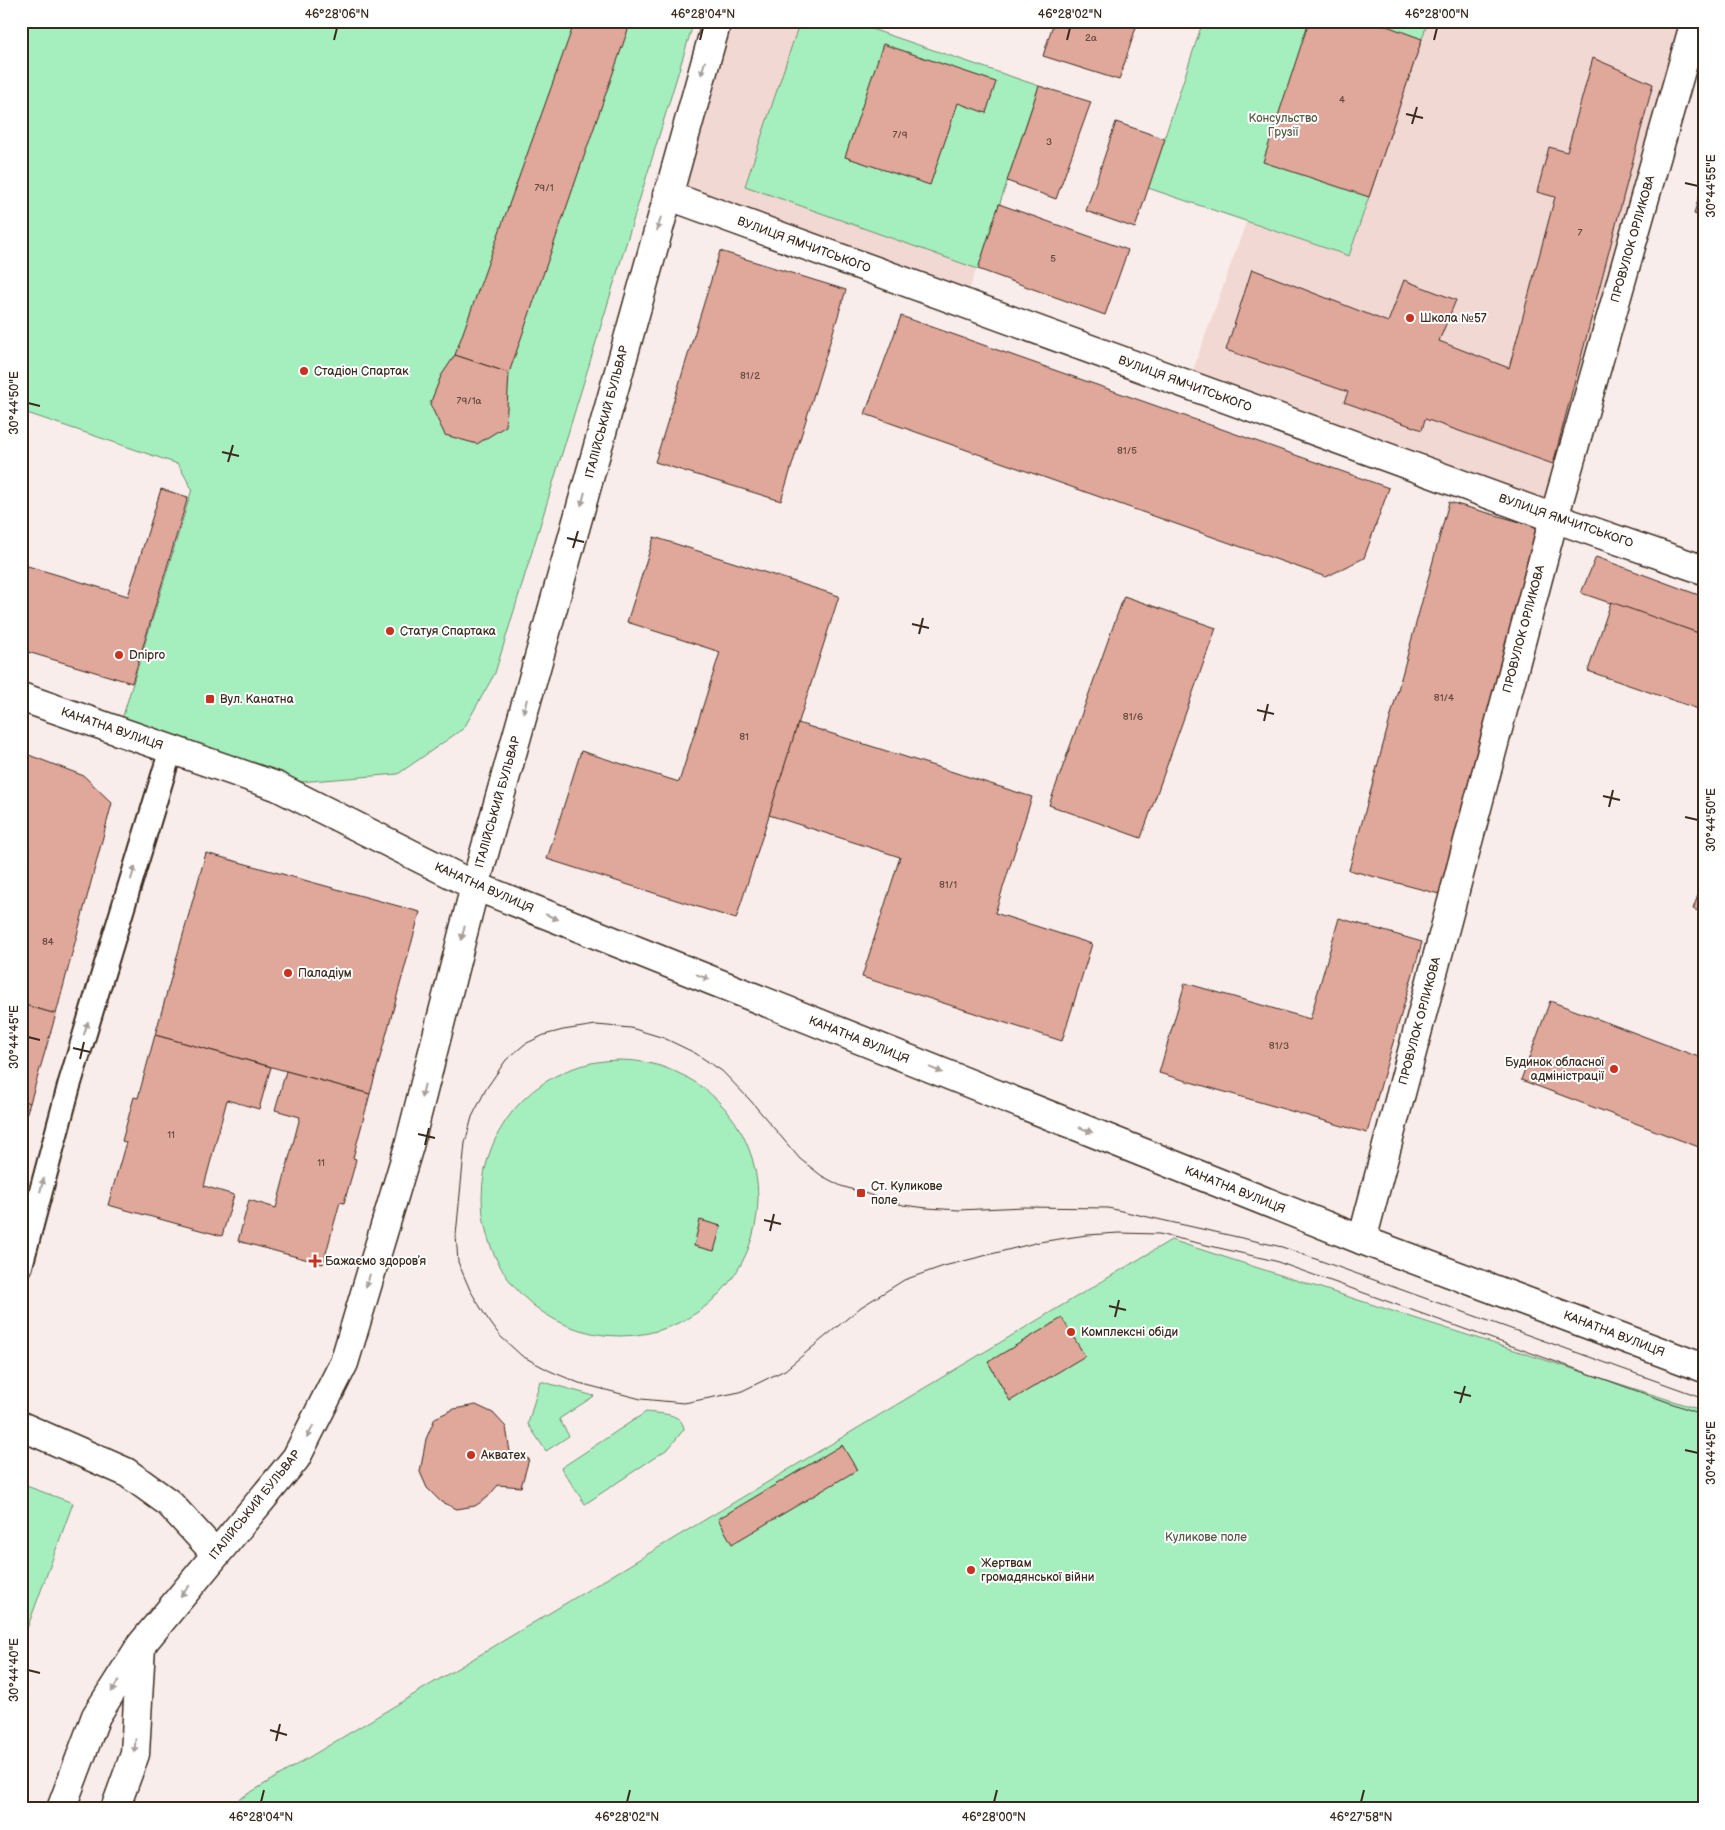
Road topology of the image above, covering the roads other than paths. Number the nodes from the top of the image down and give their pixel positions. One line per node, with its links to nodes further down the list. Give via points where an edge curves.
1 (717, 21): 3 (main road, ІТАЛІЙСЬКИЙ БУЛЬВАР, one-way to 3)
2 (1695, 21): 4 (main road, ПРОВУЛОК ОРЛИКОВА)
3 (667, 195): 4 (main road, ВУЛИЦЯ ЯМЧИТСЬКОГО); 8 (main road, ІТАЛІЙСЬКИЙ БУЛЬВАР, one-way to 8)
4 (1554, 518): 5 (main road, ВУЛИЦЯ ЯМЧИТСЬКОГО); 9 (main road, ПРОВУЛОК ОРЛИКОВА)
5 (1704, 570)
6 (21, 697): 7 (main road, КАНАТНА ВУЛИЦЯ)
7 (171, 749): 8 (main road, КАНАТНА ВУЛИЦЯ, via 276,786); 10 (lane, one-way to 7, via 64,1102)
8 (475, 886): 9 (main road, КАНАТНА ВУЛИЦЯ, one-way to 9); 13 (main road, ІТАЛІЙСЬКИЙ БУЛЬВАР, one-way to 13, via 408,1146 344,1363 296,1458)
9 (1362, 1240): 11 (main road, КАНАТНА ВУЛИЦЯ)
10 (21, 1266)
11 (1704, 1368)
12 (21, 1426): 13 (main road, via 126,1472 169,1503)
13 (216, 1554): 14 (main road, ІТАЛІЙСЬКИЙ БУЛЬВАР, one-way to 14)
14 (141, 1645): 15 (main road, ІТАЛІЙСЬКИЙ БУЛЬВАР, one-way to 15, via 96,1716); 16 (main road, one-way to 16, via 135,1754)
15 (61, 1809)
16 (115, 1809)

